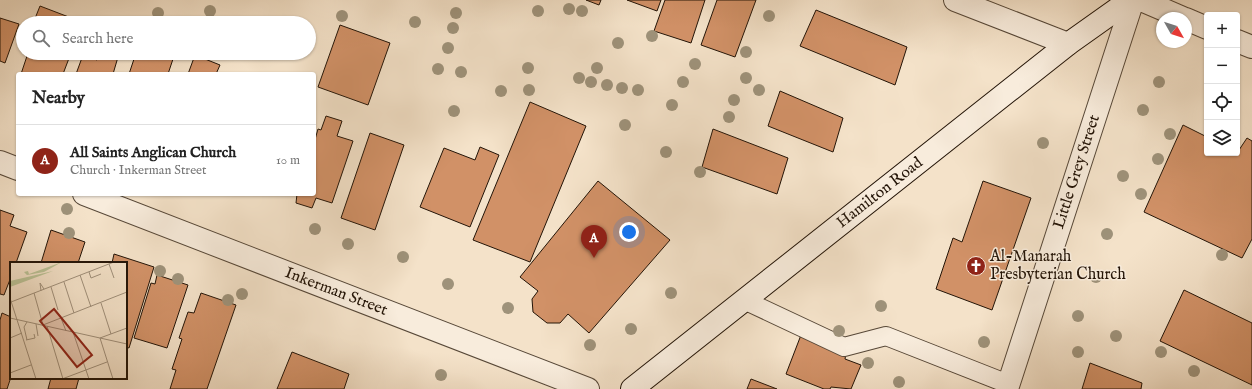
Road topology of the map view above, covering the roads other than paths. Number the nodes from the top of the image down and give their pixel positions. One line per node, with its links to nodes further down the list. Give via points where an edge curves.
1 (955, 0): 8 (street)
2 (1132, 0): 8 (street, Hamilton Road); 14 (street, Little Grey Street)
3 (1141, 0): 4 (street)
4 (1169, 12)
5 (1192, 22): 6 (street)
6 (1204, 27)
7 (1240, 42): 9 (street)
8 (1068, 44): 13 (street, Hamilton Road)
9 (1252, 47)
10 (0, 162): 11 (street)
11 (16, 167)
12 (89, 196): 15 (street, Inkerman Street)
13 (744, 300): 14 (lane, via 844,347 886,336); 16 (street, Hamilton Road)
14 (1008, 387)
15 (588, 389)
16 (632, 389)

